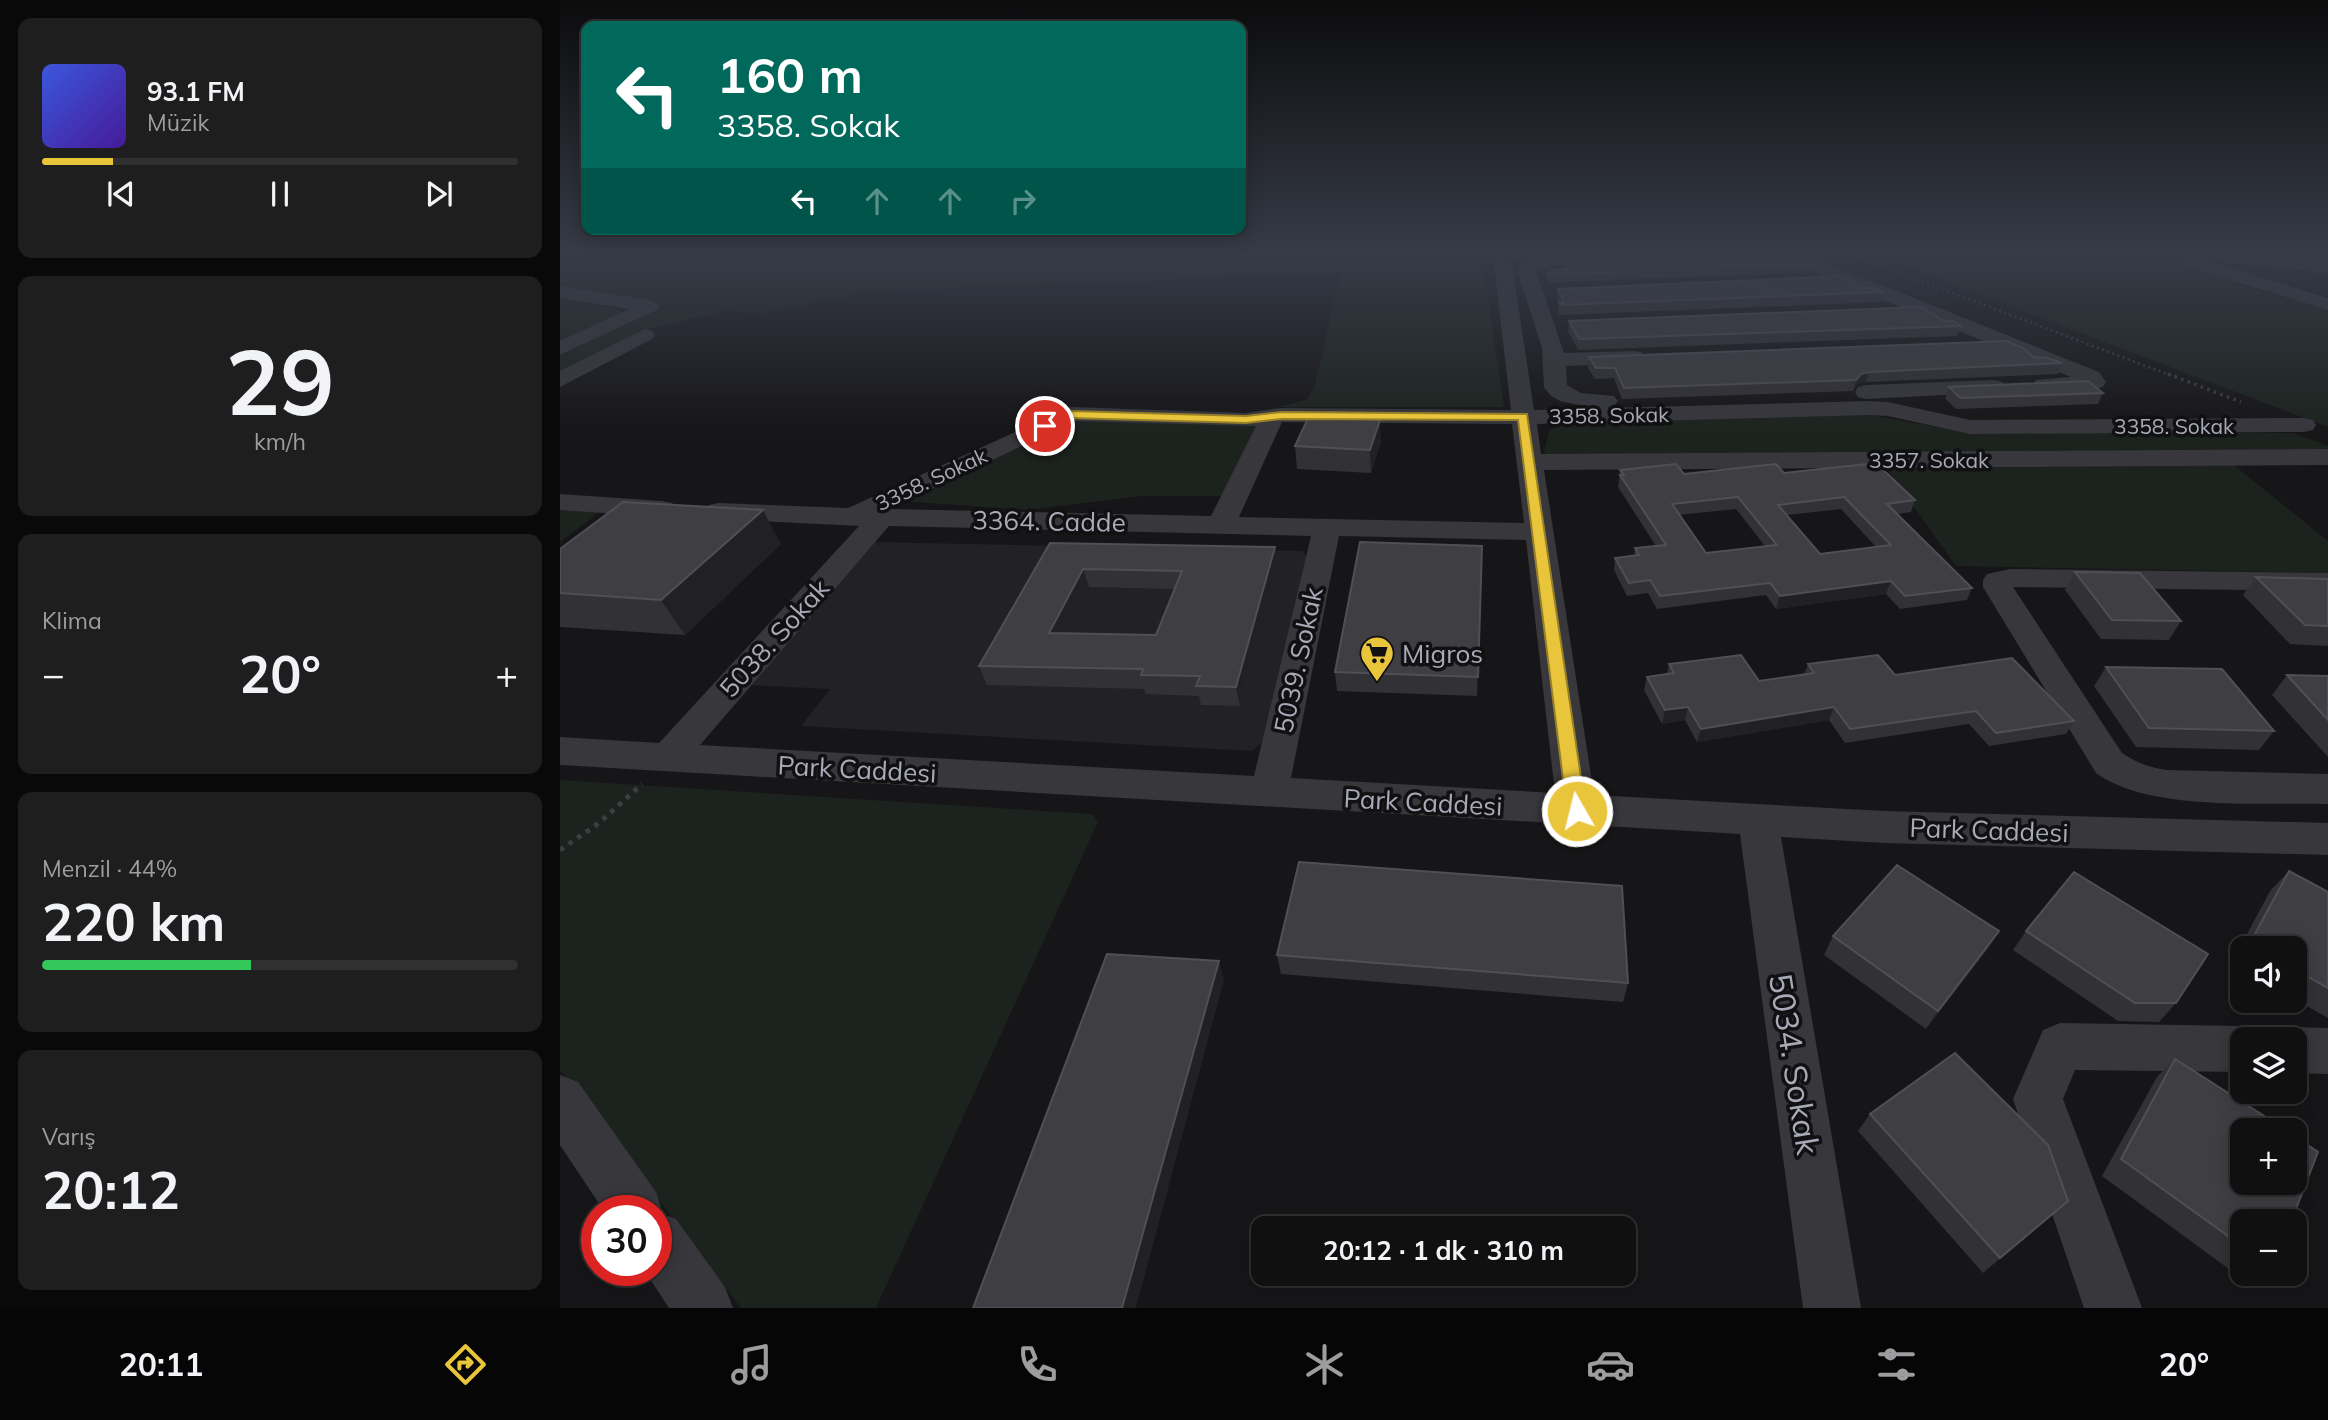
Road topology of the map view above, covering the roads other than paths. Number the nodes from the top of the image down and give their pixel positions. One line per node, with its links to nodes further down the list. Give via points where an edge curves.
1 (635, 313): 10 (street)
2 (1509, 313): 18 (street)
3 (1538, 313): 6 (street)
4 (1935, 313): 8 (street)
5 (1569, 323): 6 (street)
6 (1542, 324): 12 (street)
7 (645, 335): 13 (street)
8 (2009, 344): 9 (street); 14 (street, via 2095,382 1598,402)
9 (1954, 346)
10 (560, 349)
11 (1652, 357): 12 (street)
12 (1555, 360): 14 (street, via 1554,383)
13 (560, 380)
14 (1572, 397): 17 (street)
15 (2248, 405): 19 (street)
16 (1273, 416): 18 (street, 3358. Sokak); 25 (street, 3358. Sokak, via 1246,420 1070,414); 26 (street)
17 (1556, 416): 18 (street, 3358. Sokak); 19 (street, 3358. Sokak, via 1869,408 1970,427)
18 (1523, 417): 22 (street)
19 (2304, 425): 20 (street)
20 (2328, 435)
21 (2328, 457): 22 (street, 3357. Sokak)
22 (1529, 462): 29 (street)
23 (560, 502): 24 (street, 3364. Cadde)
24 (624, 507): 25 (street, 3364. Cadde); 28 (street)
25 (866, 517): 26 (street, 3364. Cadde); 32 (street, 5038. Sokak)
26 (1220, 525): 27 (street, 3364. Cadde)
27 (1327, 527): 29 (street, 3364. Cadde); 34 (street, 5039. Sokak)
28 (592, 532)
29 (1539, 532): 35 (street)
30 (2328, 582): 33 (street, via 1998,580 1998,587 2109,763 2124,774 2167,785)
31 (560, 751): 32 (street, Park Caddesi)
32 (667, 758): 34 (street, Park Caddesi)
33 (2328, 789)
34 (1269, 793): 35 (street, Park Caddesi)
35 (1577, 811): 36 (street, Park Caddesi)
36 (1758, 820): 37 (street, Park Caddesi); 45 (street, 5034. Sokak)
37 (2328, 839)
38 (2230, 1049): 46 (street, via 2060,1046 2038,1099)
39 (2307, 1050): 40 (street)
40 (2328, 1051)
41 (560, 1100): 42 (street)
42 (626, 1195)
43 (672, 1262): 44 (street)
44 (704, 1308)
45 (1832, 1308)
46 (2113, 1308)

